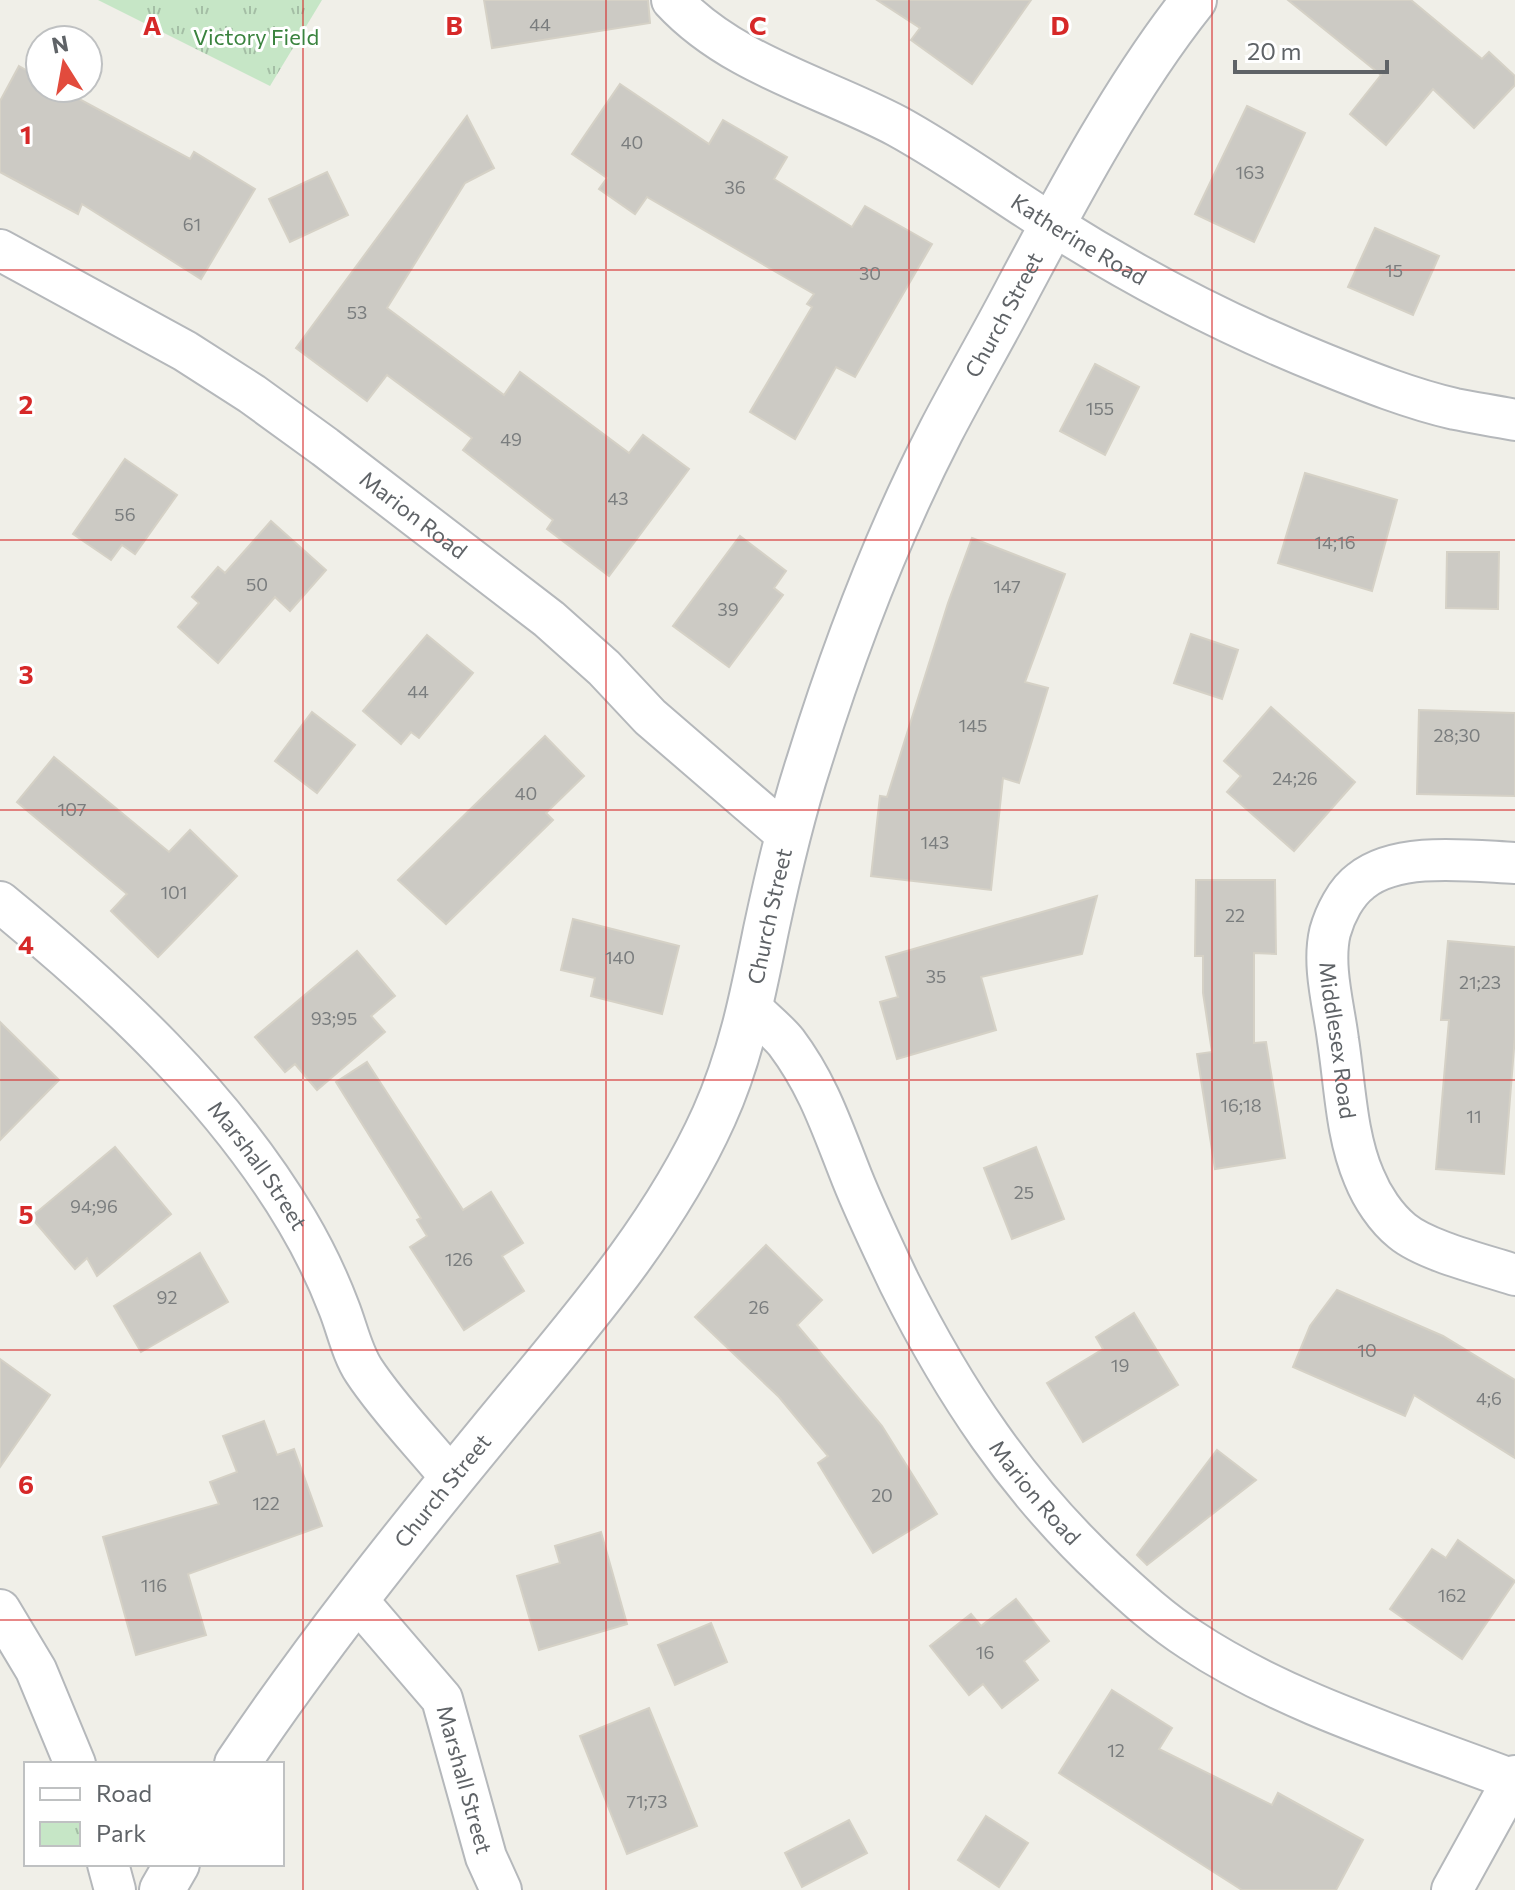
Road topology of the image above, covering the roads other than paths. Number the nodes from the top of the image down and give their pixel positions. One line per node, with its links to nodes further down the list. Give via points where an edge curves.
1 (672, 0): 3 (street, Katherine Road, via 727,47 897,126)
2 (1194, 0): 3 (street, Church Street, via 1136,83)
3 (1052, 224): 5 (street, Katherine Road, via 1201,309 1277,345 1454,409); 6 (street, Church Street, via 897,524 831,693)
4 (0, 250): 6 (street, Marion Road, via 185,351 325,447 549,619 650,717)
5 (1515, 420)
6 (788, 836): 9 (street, Church Street)
7 (1515, 863): 10 (street, Middlesex Road, via 1428,859 1362,880 1342,904 1330,934 1328,968 1353,1143 1381,1208 1403,1233)
8 (0, 902): 11 (street, Marshall Street, via 73,962 140,1028 255,1156 298,1222 334,1294 362,1369)
9 (751, 1008): 11 (street, Church Street, via 714,1116 646,1234); 16 (street, Marion Road, via 785,1040 821,1098 899,1282 978,1422 1075,1541 1191,1641 1264,1681)
10 (1515, 1275)
11 (452, 1479): 12 (street, Church Street)
12 (357, 1600): 15 (street, Church Street); 21 (street, Marshall Street, via 442,1699 486,1857)
13 (0, 1610): 14 (street, via 36,1670)
14 (74, 1762)
15 (238, 1762)
16 (1514, 1778): 22 (street)
17 (109, 1866): 19 (street)
18 (176, 1866): 20 (street)
19 (115, 1890)
20 (162, 1890)
21 (501, 1890)
22 (1452, 1890)

